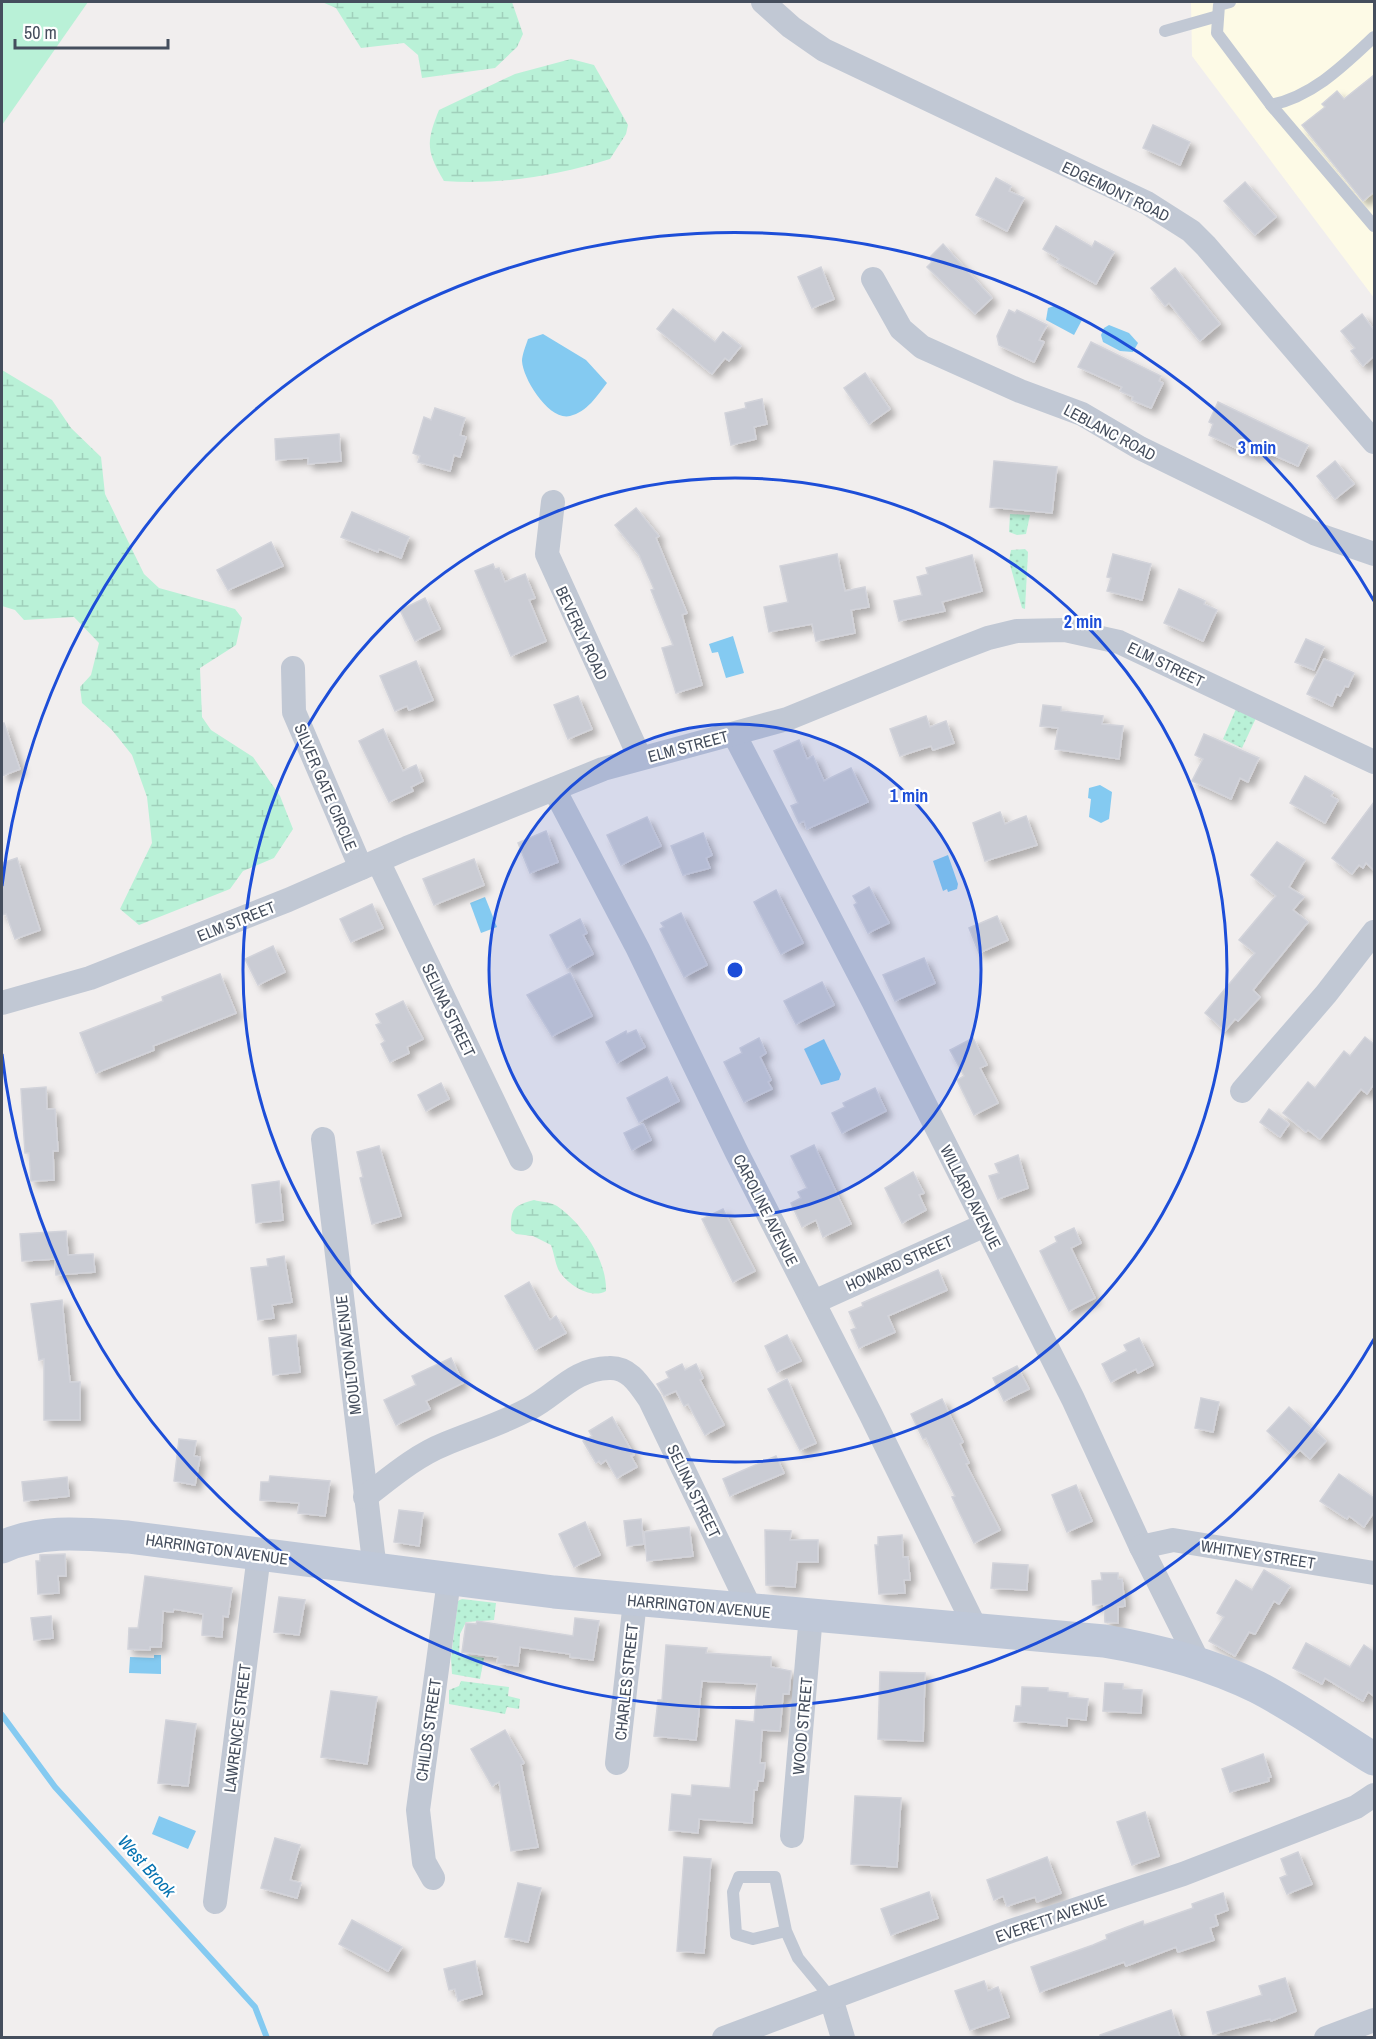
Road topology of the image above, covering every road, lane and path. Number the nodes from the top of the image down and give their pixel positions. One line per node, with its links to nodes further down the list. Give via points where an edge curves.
1 (763, 2): 9 (street, EDGEMONT ROAD, via 824,50 1147,203 1191,231 1235,277)
2 (1230, 2): 3 (lane, via 1219,5)
3 (1218, 16): 4 (lane); 6 (lane, via 1217,33)
4 (1165, 31)
5 (1374, 37): 6 (lane, via 1341,68 1302,96)
6 (1271, 105): 7 (lane)
7 (1374, 226)
8 (873, 279): 11 (street, LEBLANC ROAD, via 901,329 922,347 1082,414 1140,448 1316,534)
9 (1374, 442)
10 (553, 502): 14 (street, BEVERLY ROAD, via 547,554)
11 (1374, 554)
12 (293, 668): 17 (street, SILVER GATE CIRCLE, via 294,712)
13 (734, 734): 14 (street, ELM STREET); 15 (street, ELM STREET, via 796,716 988,638 1048,630 1119,642); 23 (street, WILLARD AVENUE)
14 (640, 758): 16 (street, ELM STREET)
15 (1374, 762)
16 (554, 789): 17 (street, ELM STREET); 24 (street, CAROLINE AVENUE)
17 (370, 865): 19 (street, ELM STREET, via 90,978); 22 (street, SELINA STREET)
18 (1374, 932): 20 (street)
19 (2, 1003)
20 (1242, 1092)
21 (323, 1139): 25 (street, MOULTON AVENUE)
22 (520, 1160)
23 (985, 1225): 24 (street, HOWARD STREET); 27 (street, WILLARD AVENUE, via 1073,1399)
24 (814, 1302): 35 (street, CAROLINE AVENUE)
25 (365, 1497): 29 (street, MOULTON AVENUE); 33 (street, SELINA STREET, via 443,1444 478,1433 533,1407 579,1374 610,1368 624,1370 650,1400)
26 (2, 1546): 28 (main road, HARRINGTON AVENUE, via 36,1536 104,1535)
27 (1141, 1547): 30 (street, WHITNEY STREET, via 1173,1540); 36 (street, WILLARD AVENUE)
28 (259, 1555): 29 (main road, HARRINGTON AVENUE); 42 (street, LAWRENCE STREET)
29 (375, 1570): 31 (main road, HARRINGTON AVENUE)
30 (1374, 1573)
31 (449, 1580): 32 (main road, HARRINGTON AVENUE); 41 (street, CHILDS STREET, via 418,1810 424,1862)
32 (635, 1600): 33 (main road, HARRINGTON AVENUE); 38 (street, CHARLES STREET)
33 (751, 1610): 34 (main road, HARRINGTON AVENUE)
34 (812, 1616): 35 (main road, HARRINGTON AVENUE); 40 (street, WOOD STREET)
35 (977, 1631): 36 (main road, HARRINGTON AVENUE, via 1104,1641)
36 (1199, 1663): 37 (main road, HARRINGTON AVENUE, via 1258,1688)
37 (1374, 1759)
38 (617, 1763)
39 (1374, 1794): 44 (street, EVERETT AVENUE, via 1356,1807 1183,1874 1008,1932)
40 (792, 1836)
41 (433, 1878)
42 (215, 1902)
43 (786, 1931): 43 (lane, via 775,1877 739,1877 733,1892 736,1934 753,1939); 44 (lane, via 798,1958)
44 (831, 1998): 46 (street, EVERETT AVENUE); 47 (street)
45 (1374, 2020): 48 (street)
46 (724, 2037)
47 (843, 2037)
48 (1326, 2037)

